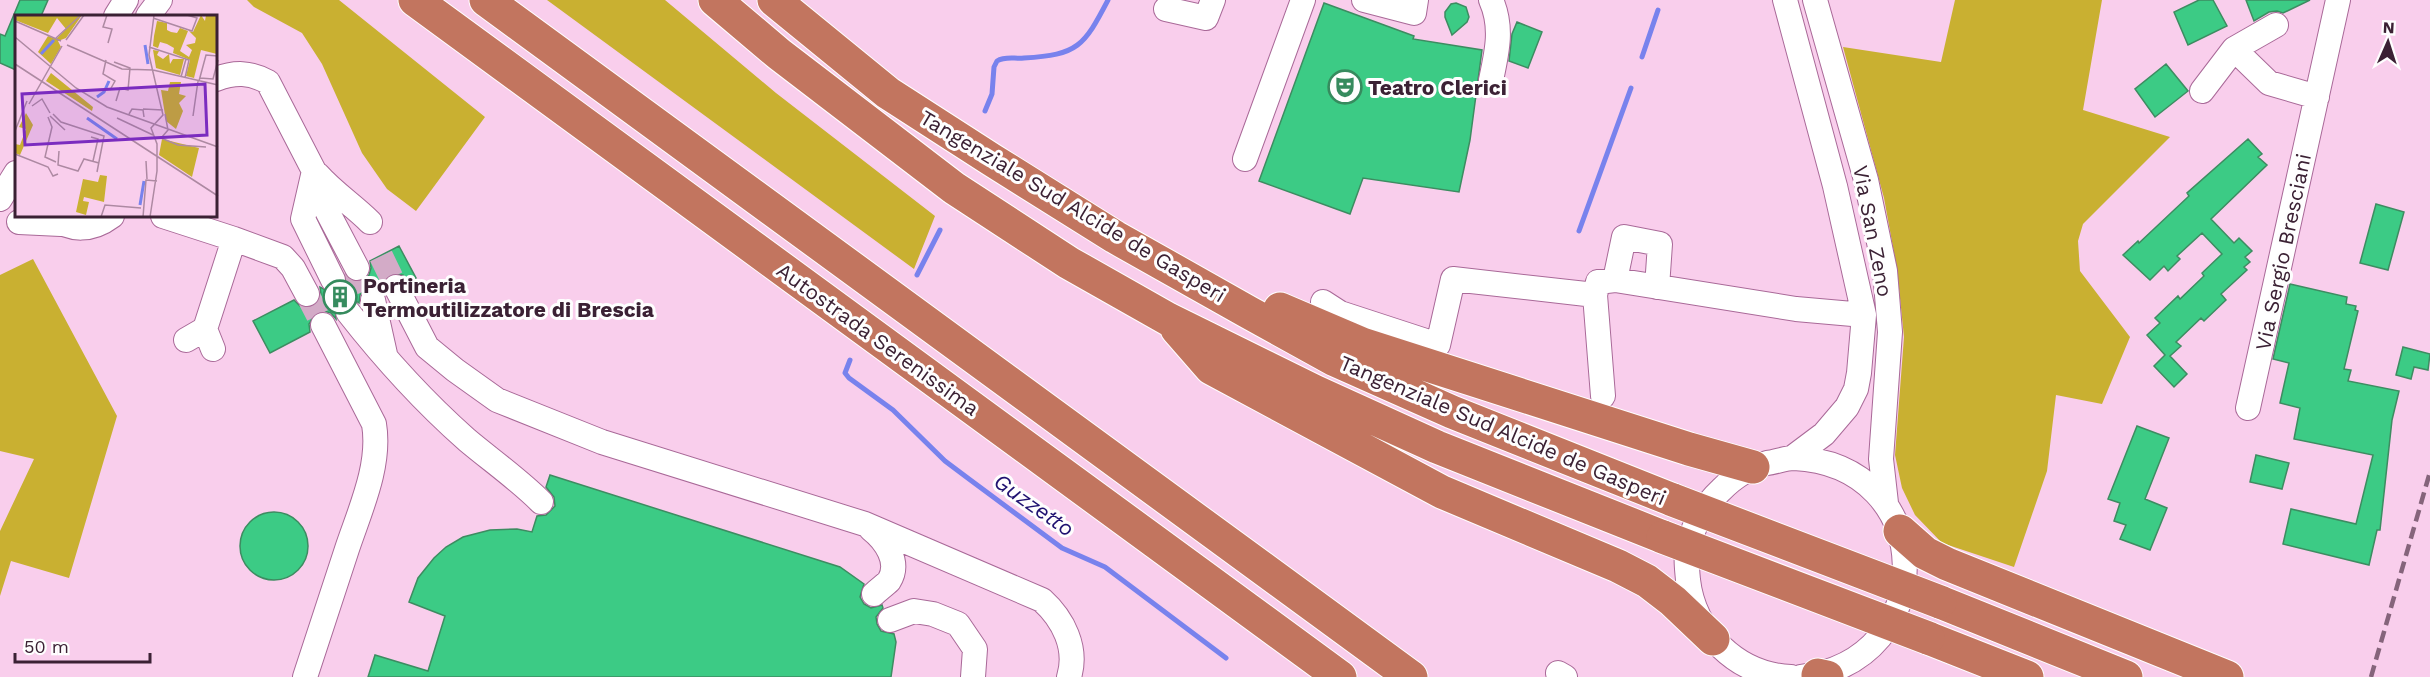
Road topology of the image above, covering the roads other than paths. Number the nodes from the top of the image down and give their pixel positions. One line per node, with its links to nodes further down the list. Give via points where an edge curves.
1 (126, 0): 16 (street)
2 (160, 0): 17 (street)
3 (415, 0): 61 (highway, Autostrada Serenissima)
4 (486, 0): 62 (highway, Autostrada Serenissima)
5 (715, 0): 44 (highway, Tangenziale Sud Alcide de Gasperi, via 954,188 1069,263)
6 (774, 0): 34 (highway, Tangenziale Sud Alcide de Gasperi, via 888,93)
7 (1214, 0): 15 (street, via 1206,18)
8 (1303, 0): 24 (street)
9 (1364, 0): 10 (street, via 1414,14)
10 (1416, 0)
11 (1491, 0): 21 (street, via 1500,36)
12 (1785, 0): 43 (street, Via San Zeno, via 1835,186)
13 (1815, 0): 52 (street, Via San Zeno, via 1866,180 1885,271 1890,332 1881,459)
14 (2338, 0): 23 (street, Via Sergio Bresciani)
15 (1166, 9)
16 (117, 15)
17 (149, 15)
18 (2276, 25): 19 (street)
19 (2234, 49): 22 (street); 23 (street, via 2269,83)
20 (218, 78): 25 (street, via 239,73 268,82)
21 (1491, 80)
22 (2202, 91)
23 (2317, 97): 48 (street, Via Sergio Bresciani)
24 (1245, 159)
25 (314, 171): 31 (street); 35 (street, via 315,213)
26 (15, 175): 27 (street)
27 (0, 199)
28 (109, 218): 30 (street, via 89,228 74,228)
29 (169, 218): 33 (street)
30 (56, 220): 32 (street)
31 (370, 222)
32 (14, 223)
33 (234, 239): 39 (street, via 283,256); 46 (street)
34 (1170, 268): 50 (highway, via 1206,277 1362,344); 66 (highway, Tangenziale Sud Alcide de Gasperi, bridge, via 1335,360 1452,412)
35 (345, 274)
36 (1615, 280): 37 (street, Via San Zeno); 37 (street, via 1624,237 1660,244); 40 (street, via 1598,282)
37 (1657, 286): 43 (street, Via San Zeno, via 1796,309)
38 (396, 287): 53 (street, via 427,347 497,400 602,442)
39 (307, 294)
40 (1594, 295): 41 (street, via 1453,279 1437,345 1340,313); 47 (street)
41 (1323, 302)
42 (361, 306): 51 (street, via 386,360 467,440)
43 (1864, 315): 49 (street, Via San Zeno, via 1859,373 1847,407 1824,434)
44 (1168, 319): 56 (highway, via 1211,368 1442,492 1647,580); 65 (highway, Tangenziale Sud Alcide de Gasperi, bridge, via 1437,447)
45 (323, 326): 58 (street, via 374,424 377,442)
46 (202, 340)
47 (1603, 396)
48 (2248, 408)
49 (1792, 458): 50 (street, Via San Zeno); 52 (street, Via San Zeno, via 1828,463 1856,476)
50 (1753, 467): 56 (street, Via San Zeno, via 1733,478 1706,504 1689,543 1686,563 1690,595 1699,620)
51 (541, 502)
52 (1893, 517): 57 (street, Via San Zeno, via 1904,546 1906,574 1900,603 1879,640 1842,667); 67 (highway, via 1925,553 1947,564)
53 (865, 524): 54 (street, via 884,540 891,556 889,580); 60 (street, via 1042,600 1067,633 1072,668)
54 (874, 594)
55 (890, 620): 59 (street, via 914,611 958,624 975,649)
56 (1716, 643): 63 (street, Via San Zeno); 64 (street, Via San Zeno, via 1738,661)
57 (1809, 676): 64 (street, Via San Zeno)
58 (305, 677)
59 (973, 677)
60 (1069, 677)
61 (1340, 677)
62 (1411, 677)
63 (1730, 677)
64 (1786, 677)
65 (2027, 677)
66 (2126, 677)
67 (2227, 677)

